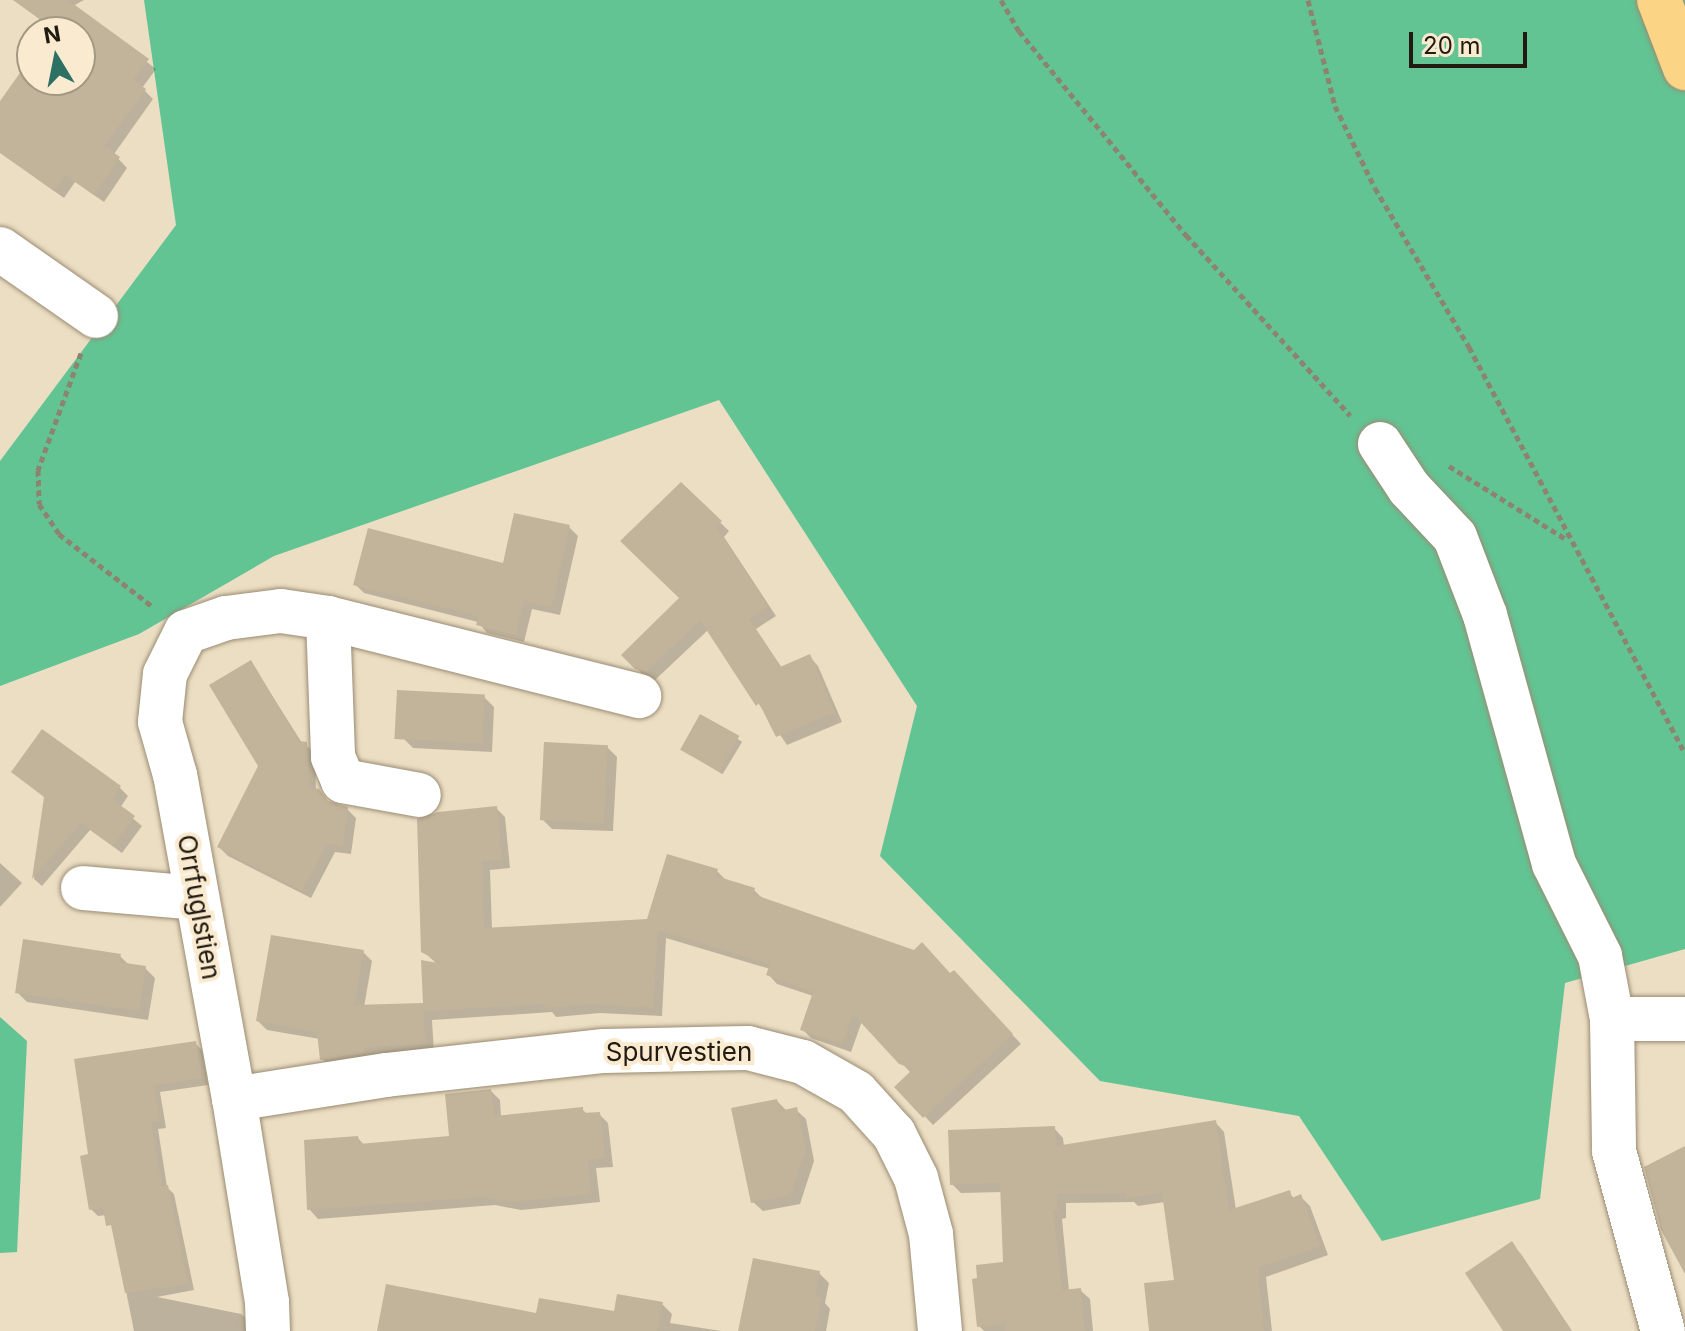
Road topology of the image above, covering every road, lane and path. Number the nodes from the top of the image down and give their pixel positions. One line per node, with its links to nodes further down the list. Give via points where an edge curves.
1 (1001, 0): 7 (path, via 1019,31 1186,235)
2 (1308, 0): 8 (path, via 1335,106)
3 (1659, 0): 4 (main road)
4 (1685, 68)
5 (0, 249): 6 (street)
6 (96, 316): 10 (path, via 38,470 39,504 59,534)
7 (1380, 444): 8 (path, via 1448,465); 16 (street, via 1409,488 1455,537 1485,615 1554,864 1600,956)
8 (1569, 541): 12 (path)
9 (328, 618): 10 (street, via 281,611 226,618); 11 (street); 13 (street, via 333,757 343,781)
10 (186, 632): 15 (street, Orrfuglstien, via 165,674 160,722)
11 (639, 696)
12 (1685, 753)
13 (419, 795)
14 (83, 888): 15 (street)
15 (197, 898): 18 (street, Orrfuglstien)
16 (1612, 1019): 17 (street); 21 (street, via 1614,1151)
17 (1685, 1019)
18 (234, 1099): 19 (street, Orrfuglstien); 20 (street, Spurvestien, via 386,1075 604,1051 748,1048 803,1062 856,1092 894,1134 916,1178 931,1234)
19 (268, 1331)
20 (940, 1331)
21 (1663, 1331)

